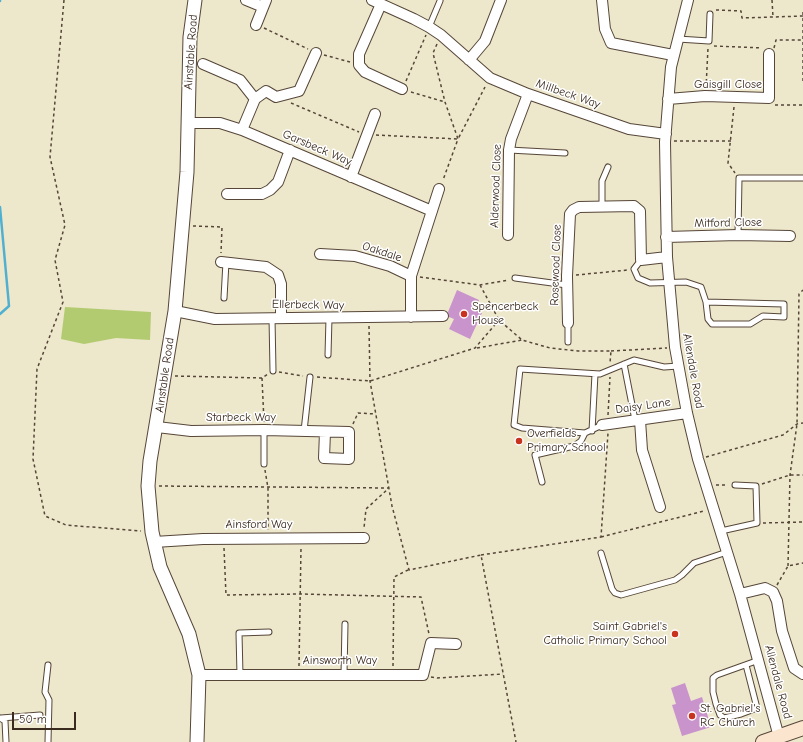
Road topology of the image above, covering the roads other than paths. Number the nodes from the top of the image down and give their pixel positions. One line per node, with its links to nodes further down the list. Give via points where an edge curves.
1 (195, 0): 24 (street, Ainstable Road, via 190,37)
2 (246, 0): 8 (street)
3 (372, 0): 9 (street, Millbeck Way)
4 (501, 0): 17 (street, via 485,41)
5 (602, 0): 16 (street, via 605,29 611,43)
6 (688, 0): 13 (street, Allendale Road)
7 (440, 1): 12 (lane)
8 (264, 3): 11 (street)
9 (381, 4): 12 (street, Millbeck Way); 19 (street, via 358,54 359,65 365,72)
10 (710, 14): 13 (lane, via 709,41)
11 (256, 25)
12 (429, 27): 17 (street, Millbeck Way)
13 (678, 39): 16 (street, Allendale Road)
14 (772, 51): 22 (street, Gaisgill Close, via 769,98 705,96)
15 (316, 53): 21 (street, via 299,91 276,97 266,91)
16 (673, 55): 22 (street, Allendale Road)
17 (469, 60): 20 (street, Millbeck Way, via 490,78)
18 (203, 64): 21 (street, via 240,80)
19 (402, 89)
20 (528, 94): 26 (street, Millbeck Way, via 629,129); 28 (street, Alderwood Close)
21 (255, 99): 25 (street)
22 (668, 99): 26 (street, Allendale Road)
23 (375, 114): 31 (street)
24 (187, 123): 25 (street, Garsbeck Way, via 220,124); 51 (street, Ainstable Road, via 187,172)
25 (242, 130): 27 (street, Garsbeck Way)
26 (665, 138): 40 (street, Allendale Road)
27 (290, 150): 31 (street, Garsbeck Way); 34 (street, via 278,182 270,190 262,194)
28 (509, 150): 29 (lane); 37 (street, Alderwood Close)
29 (565, 153)
30 (608, 167): 35 (lane, via 602,181)
31 (351, 176): 36 (street, Garsbeck Way)
32 (803, 178): 38 (lane, via 739,178)
33 (440, 189): 36 (street)
34 (227, 194)
35 (602, 206): 43 (street, Rosewood Close, via 634,206 640,211); 48 (street, Rosewood Close, via 579,207 570,214)
36 (432, 212): 45 (street)
37 (508, 235)
38 (738, 235): 39 (street, Mitford Close); 40 (street, Mitford Close)
39 (790, 236)
40 (666, 237): 42 (street, Allendale Road)
41 (320, 254): 45 (street, Oakdale, via 355,256 390,266)
42 (667, 257): 43 (street); 47 (street, Allendale Road)
43 (641, 260): 47 (lane, via 634,269 638,278 650,283)
44 (224, 262): 49 (lane); 53 (street, via 266,267 278,275 281,284)
45 (411, 276): 54 (street)
46 (515, 278): 48 (lane)
47 (668, 283): 50 (lane, via 686,282 701,287); 60 (street, Allendale Road)
48 (567, 285): 56 (street, Rosewood Close)
49 (224, 298)
50 (706, 302): 50 (lane, via 784,304 784,317 762,316 750,324 712,324 708,319)
51 (175, 311): 53 (street, Ellerbeck Way, via 215,319); 67 (street, Ainstable Road)
52 (443, 316): 54 (street, Ellerbeck Way)
53 (277, 317): 55 (street, Ellerbeck Way); 61 (lane)
54 (411, 317): 55 (street, Ellerbeck Way)
55 (329, 318): 58 (lane)
56 (568, 323): 57 (lane)
57 (568, 342)
58 (328, 355)
59 (624, 364): 60 (lane, via 634,360 664,367); 62 (lane); 65 (lane)
60 (678, 366): 64 (street, Allendale Road)
61 (273, 371)
62 (595, 374): 69 (lane); 72 (lane, via 520,368 514,425 522,428)
63 (310, 377): 70 (lane)
64 (687, 413): 65 (street, Daisy Lane); 77 (street, Allendale Road, via 698,459)
65 (637, 420): 66 (street, Daisy Lane); 76 (street, via 642,450)
66 (602, 424): 69 (lane)
67 (157, 427): 68 (street, Starbeck Way, via 191,431); 78 (street, Ainstable Road, via 148,486)
68 (264, 430): 70 (street, Starbeck Way); 73 (lane)
69 (592, 431): 72 (lane)
70 (304, 432): 71 (street, Starbeck Way)
71 (325, 432): 71 (street, Starbeck Way, via 324,458 349,459 349,432)
72 (585, 433): 74 (lane, via 581,441 574,446 534,455)
73 (264, 464)
74 (542, 482)
75 (735, 485): 77 (lane, via 756,486 757,523)
76 (660, 507)
77 (721, 531): 80 (street, Allendale Road)
78 (153, 537): 79 (street, Ainsford Way); 91 (street, Ainstable Road, via 160,567 189,634)
79 (364, 538)
80 (728, 552): 81 (lane, via 694,563 674,580 621,595 612,589); 82 (street, Allendale Road)
81 (601, 553)
82 (740, 594): 86 (street, Allendale Road); 90 (street, via 765,588 772,592 777,601 782,632 794,668)
83 (344, 624): 89 (lane)
84 (269, 632): 92 (lane, via 239,633)
85 (456, 644): 89 (street, Ainsworth Way, via 431,643 423,675)
86 (759, 660): 88 (lane); 96 (street, Allendale Road)
87 (48, 665): 98 (lane, via 45,692 49,700)
88 (746, 665): 88 (lane, via 757,708 724,718 720,715 713,692 713,678)
89 (344, 674): 92 (street, Ainsworth Way)
90 (803, 674)
91 (199, 675): 92 (street, Ainsworth Way); 99 (street, Ainstable Road)
92 (240, 675)
93 (40, 715): 94 (lane)
94 (0, 718): 97 (lane, via 5,721)
95 (803, 728): 96 (main road)
96 (779, 737): 100 (main road)
97 (6, 742)
98 (48, 742)
99 (197, 742)
100 (763, 742)

